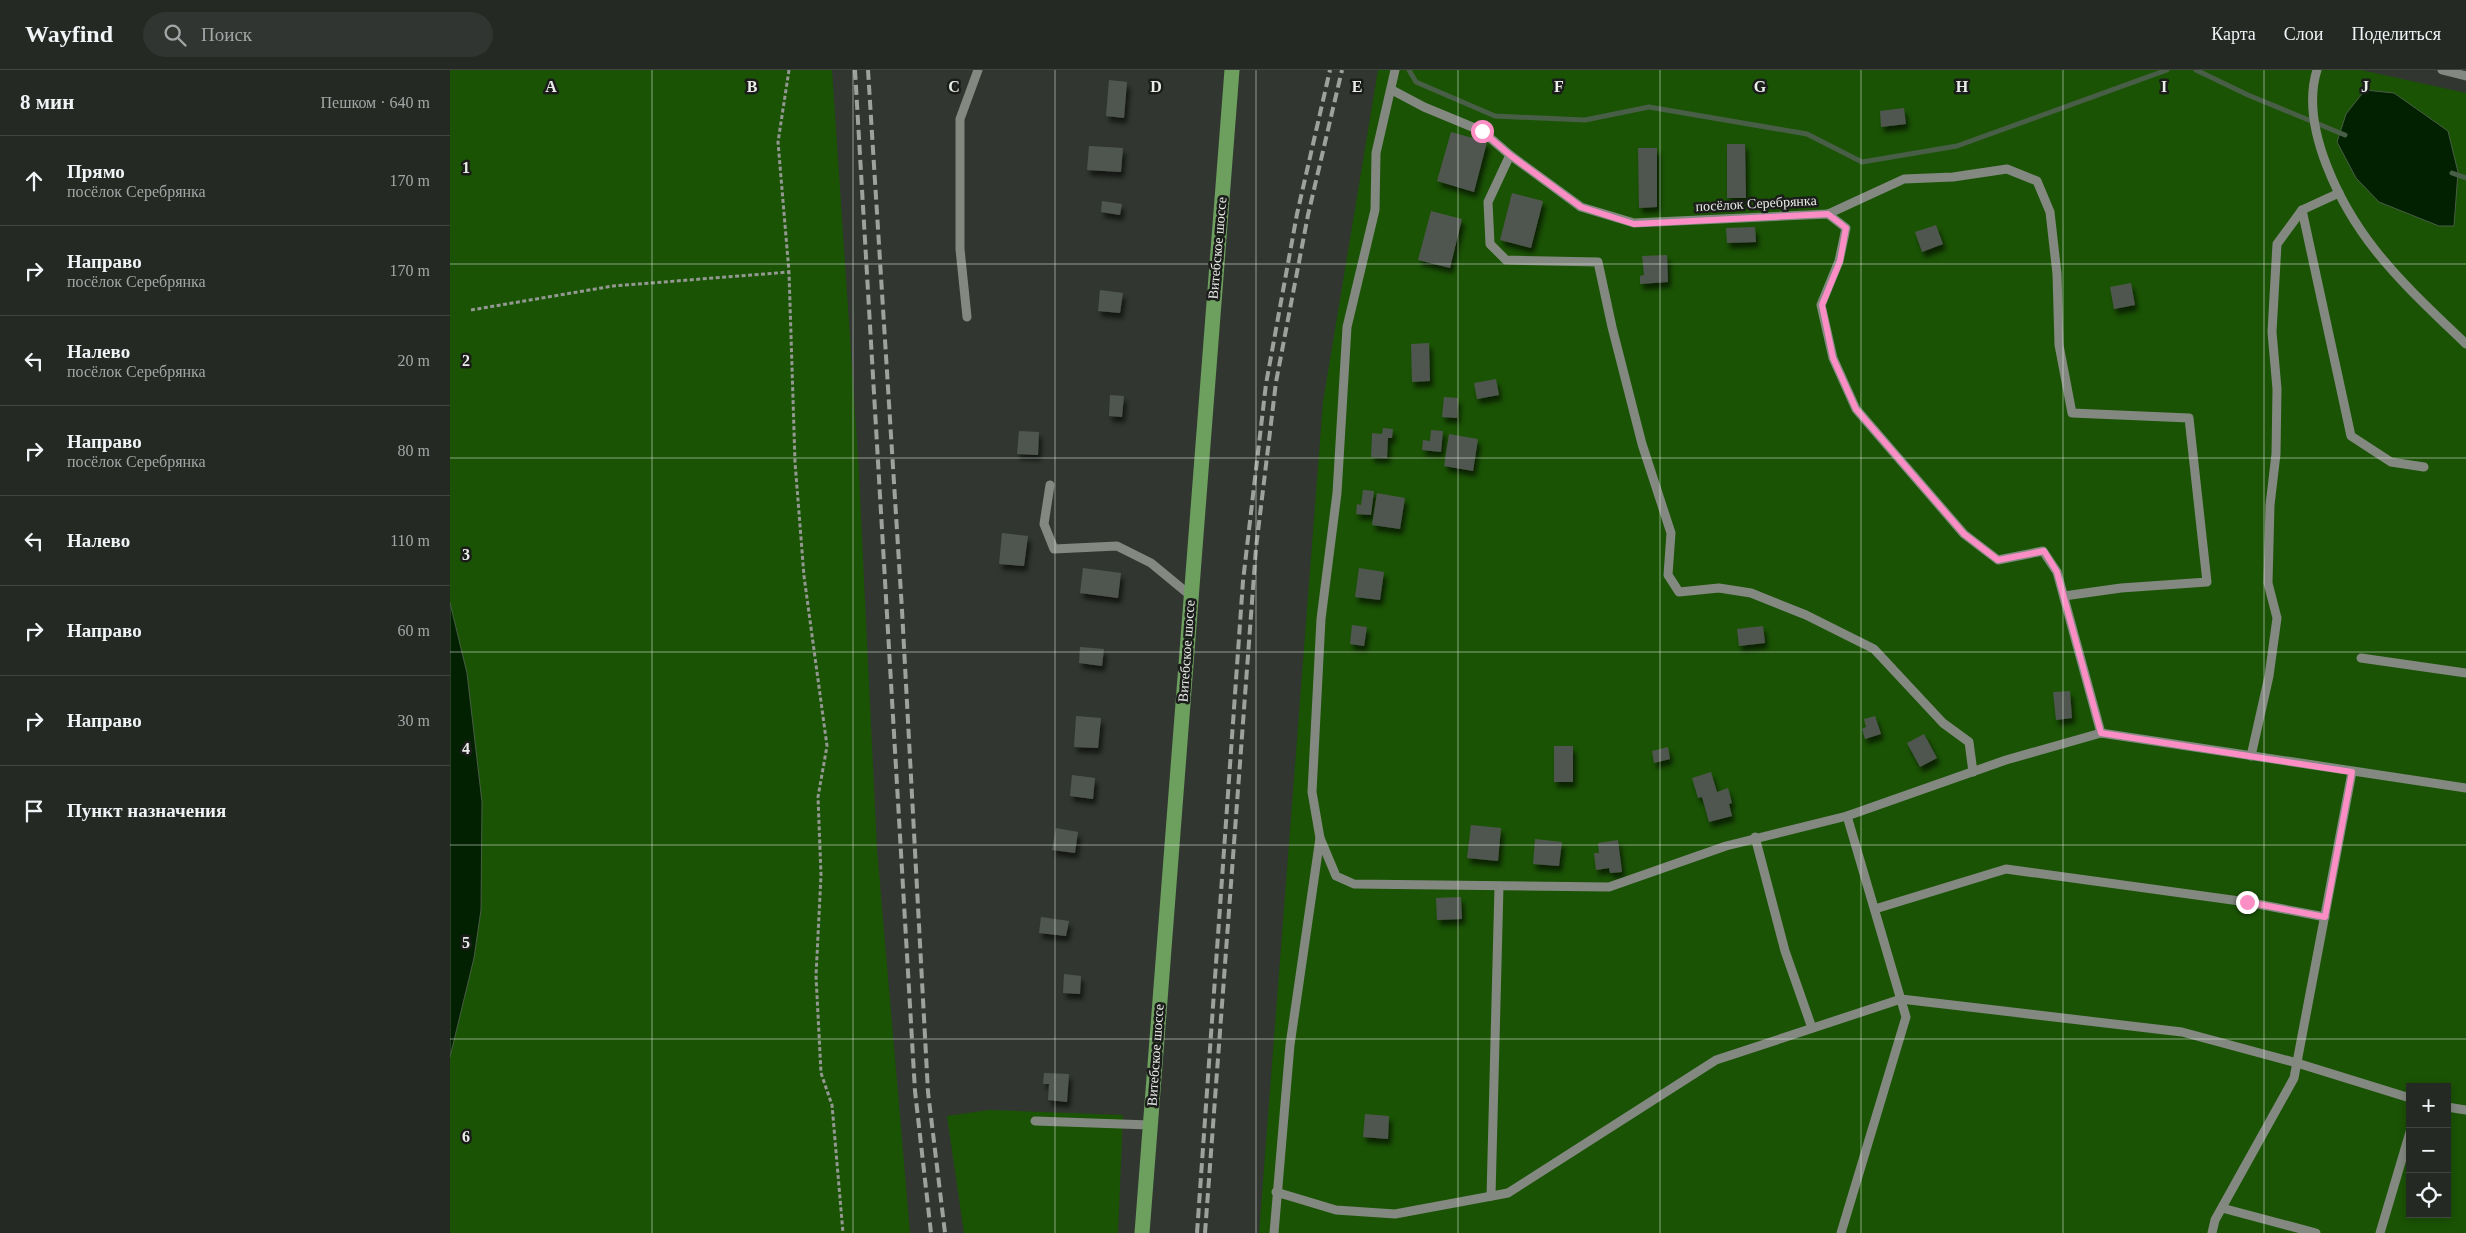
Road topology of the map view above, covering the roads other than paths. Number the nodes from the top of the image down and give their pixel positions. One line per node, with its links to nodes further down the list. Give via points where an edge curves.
1 (978, 70): 12 (lane, via 960,119 960,249)
2 (1232, 70): 16 (main road, Витебское шоссе)
3 (1395, 70): 7 (lane)
4 (2317, 70): 9 (lane, via 2312,87 2317,137)
5 (2442, 70): 6 (lane)
6 (2466, 76)
7 (1392, 90): 8 (lane, посёлок Серебрянка, via 1482,131); 27 (lane, via 1376,153 1375,210 1347,327 1337,493 1321,619 1312,792)
8 (1510, 155): 11 (lane, посёлок Серебрянка, via 1581,207 1634,224); 22 (lane, via 1488,202 1490,244 1506,260 1598,262 1642,444 1671,533 1668,575 1679,592 1719,588 1751,593 1874,648 1943,723 1969,742)
9 (2339, 193): 10 (lane); 13 (lane, via 2376,250 2425,305)
10 (2302, 210): 14 (lane, via 2351,436 2391,462); 21 (lane, via 2277,244 2272,332 2277,389 2276,454 2270,505 2268,582 2277,618 2269,676)
11 (1828, 214): 17 (lane, посёлок Серебрянка, via 1846,228 1840,261 1822,305 1833,358 1856,409 1964,534 1998,560 2044,551 2057,572); 17 (lane, via 1904,179 2007,168 2036,181 2050,212 2060,345 2072,413 2189,418 2207,582)
12 (967, 318)
13 (2466, 344)
14 (2424, 467)
15 (1050, 485): 16 (lane, via 1044,524 1054,548 1117,546 1151,563)
16 (1190, 596): 38 (main road, Витебское шоссе)
17 (2064, 596): 20 (lane, посёлок Серебрянка)
18 (2361, 658): 19 (lane)
19 (2466, 672)
20 (2101, 733): 21 (lane); 22 (lane)
21 (2251, 756): 23 (lane)
22 (1973, 772): 25 (lane)
23 (2352, 772): 24 (lane); 30 (lane)
24 (2466, 788)
25 (1847, 816): 26 (lane); 29 (lane)
26 (1755, 837): 28 (lane, via 1609,887); 32 (lane, via 1785,951)
27 (1320, 838): 28 (lane, via 1336,876 1354,884); 40 (lane, via 1290,1045)
28 (1499, 886): 41 (lane)
29 (1875, 909): 30 (lane, via 2006,869 2247,902); 31 (lane)
30 (2325, 917): 33 (lane)
31 (1901, 999): 32 (lane); 33 (lane, via 2182,1032); 45 (lane, via 1906,1017)
32 (1812, 1028): 41 (lane, via 1716,1060 1508,1193)
33 (2297, 1063): 34 (lane); 42 (lane, via 2294,1078)
34 (2406, 1097)
35 (2451, 1108): 36 (lane)
36 (2466, 1110)
37 (1034, 1121): 38 (lane)
38 (1150, 1125): 43 (main road, Витебское шоссе)
39 (2406, 1145): 48 (lane)
40 (1276, 1192): 41 (lane, via 1336,1210 1395,1214); 44 (lane)
41 (1490, 1196)
42 (2222, 1208): 46 (lane); 47 (lane)
43 (1142, 1233)
44 (1274, 1233)
45 (1841, 1233)
46 (2212, 1233)
47 (2316, 1233)
48 (2380, 1233)

